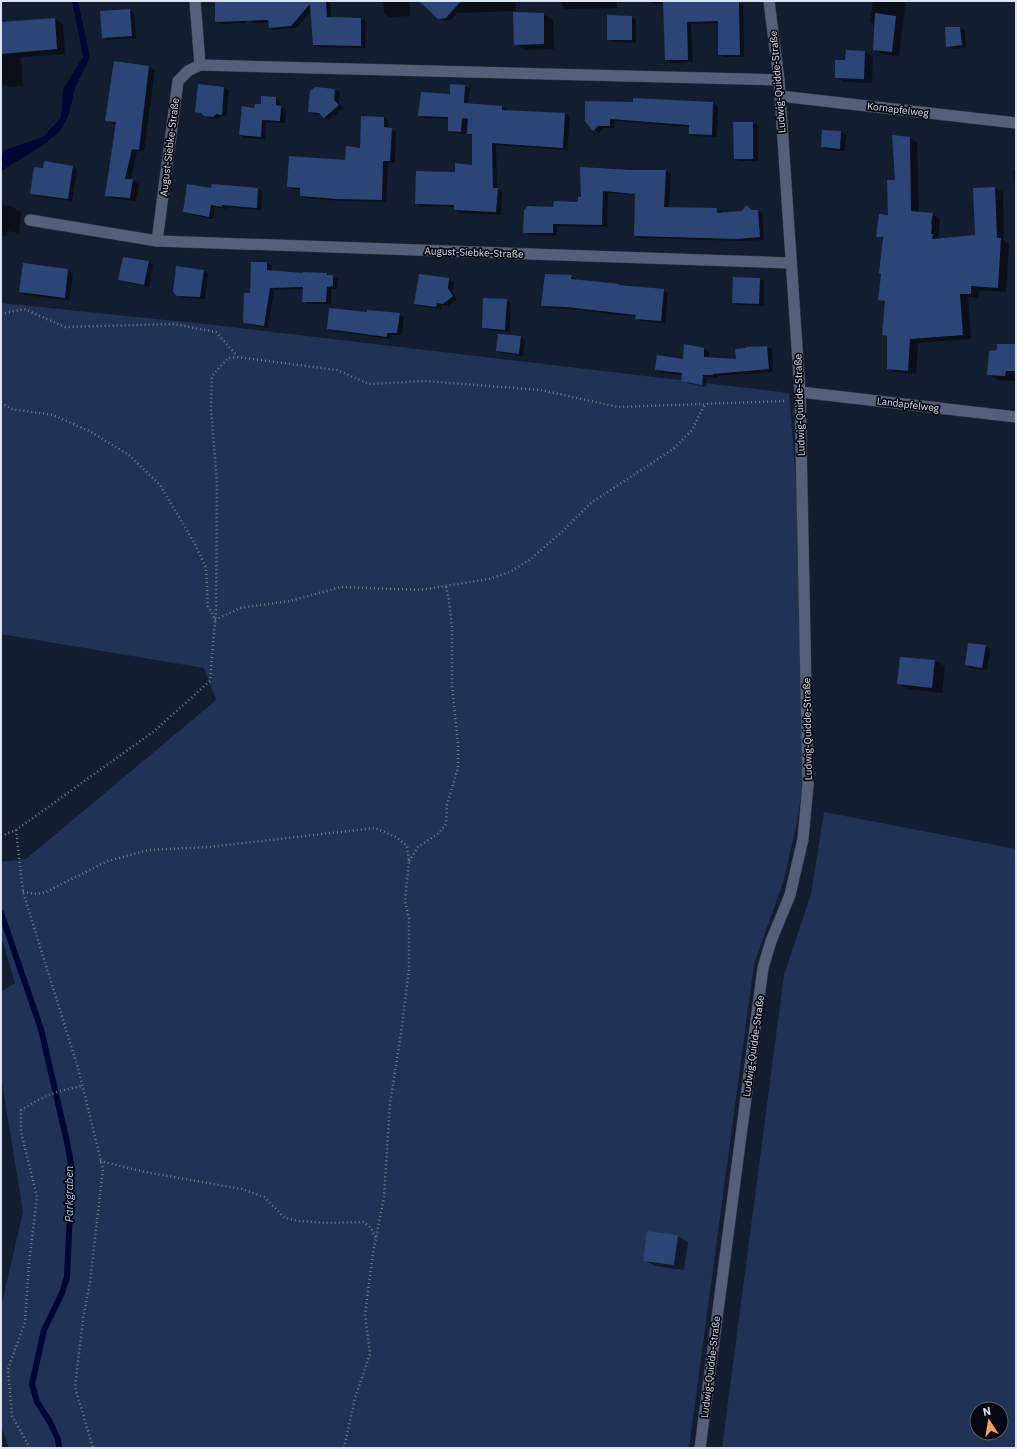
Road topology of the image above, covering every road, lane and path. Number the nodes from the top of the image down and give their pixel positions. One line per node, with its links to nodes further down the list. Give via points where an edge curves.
1 (195, 1): 3 (street)
2 (769, 1): 4 (street, Ludwig-Quidde-Straße)
3 (200, 65): 4 (street); 8 (street, August-Siebke-Straße, via 188,71 178,81)
4 (779, 80): 5 (street, Ludwig-Quidde-Straße)
5 (780, 96): 6 (street, Kornapfelweg); 9 (street, Ludwig-Quidde-Straße)
6 (1016, 123)
7 (30, 220): 8 (street, August-Siebke-Straße)
8 (158, 240): 9 (street, August-Siebke-Straße)
9 (790, 263): 12 (street, Ludwig-Quidde-Straße)
10 (1, 314): 11 (path, via 24,310 65,327 174,324 216,332)
11 (237, 356): 14 (path, via 337,370 369,384 424,381 542,390 618,407); 17 (path, via 228,358 212,376 211,409 217,483)
12 (800, 397): 14 (path); 15 (street, Landapfelweg); 28 (street, Ludwig-Quidde-Straße, via 808,785 804,831 790,895 771,940 763,968)
13 (1, 403): 17 (path, via 12,409 53,415 90,431 129,455 160,485 206,568 208,606)
14 (705, 403): 16 (path, via 692,430 673,449 591,504 531,559 510,572 489,579)
15 (1016, 417)
16 (446, 586): 17 (path, via 420,590 341,587 290,601 240,608); 20 (path, via 452,628 452,686 458,768 447,805 446,824 440,833 418,847)
17 (215, 620): 18 (path, via 210,680 154,732)
18 (16, 830): 19 (path); 21 (path)
19 (1, 836)
20 (409, 861): 21 (path, via 407,846 396,837 375,828 210,847 148,850 108,861 46,892); 24 (path, via 405,902 409,918 408,969 402,1033 390,1104 384,1197)
21 (22, 892): 22 (path)
22 (82, 1086): 23 (path); 25 (path, via 42,1097 21,1110 22,1132 37,1197 25,1322 8,1369 12,1416)
23 (100, 1161): 24 (path, via 145,1172 242,1189 264,1197 285,1218 328,1223 364,1222 371,1228); 26 (path, via 103,1169 95,1243 75,1387)
24 (376, 1239): 27 (path, via 365,1314 370,1354 355,1398)
25 (30, 1448)
26 (94, 1448)
27 (344, 1448)
28 (700, 1448)

